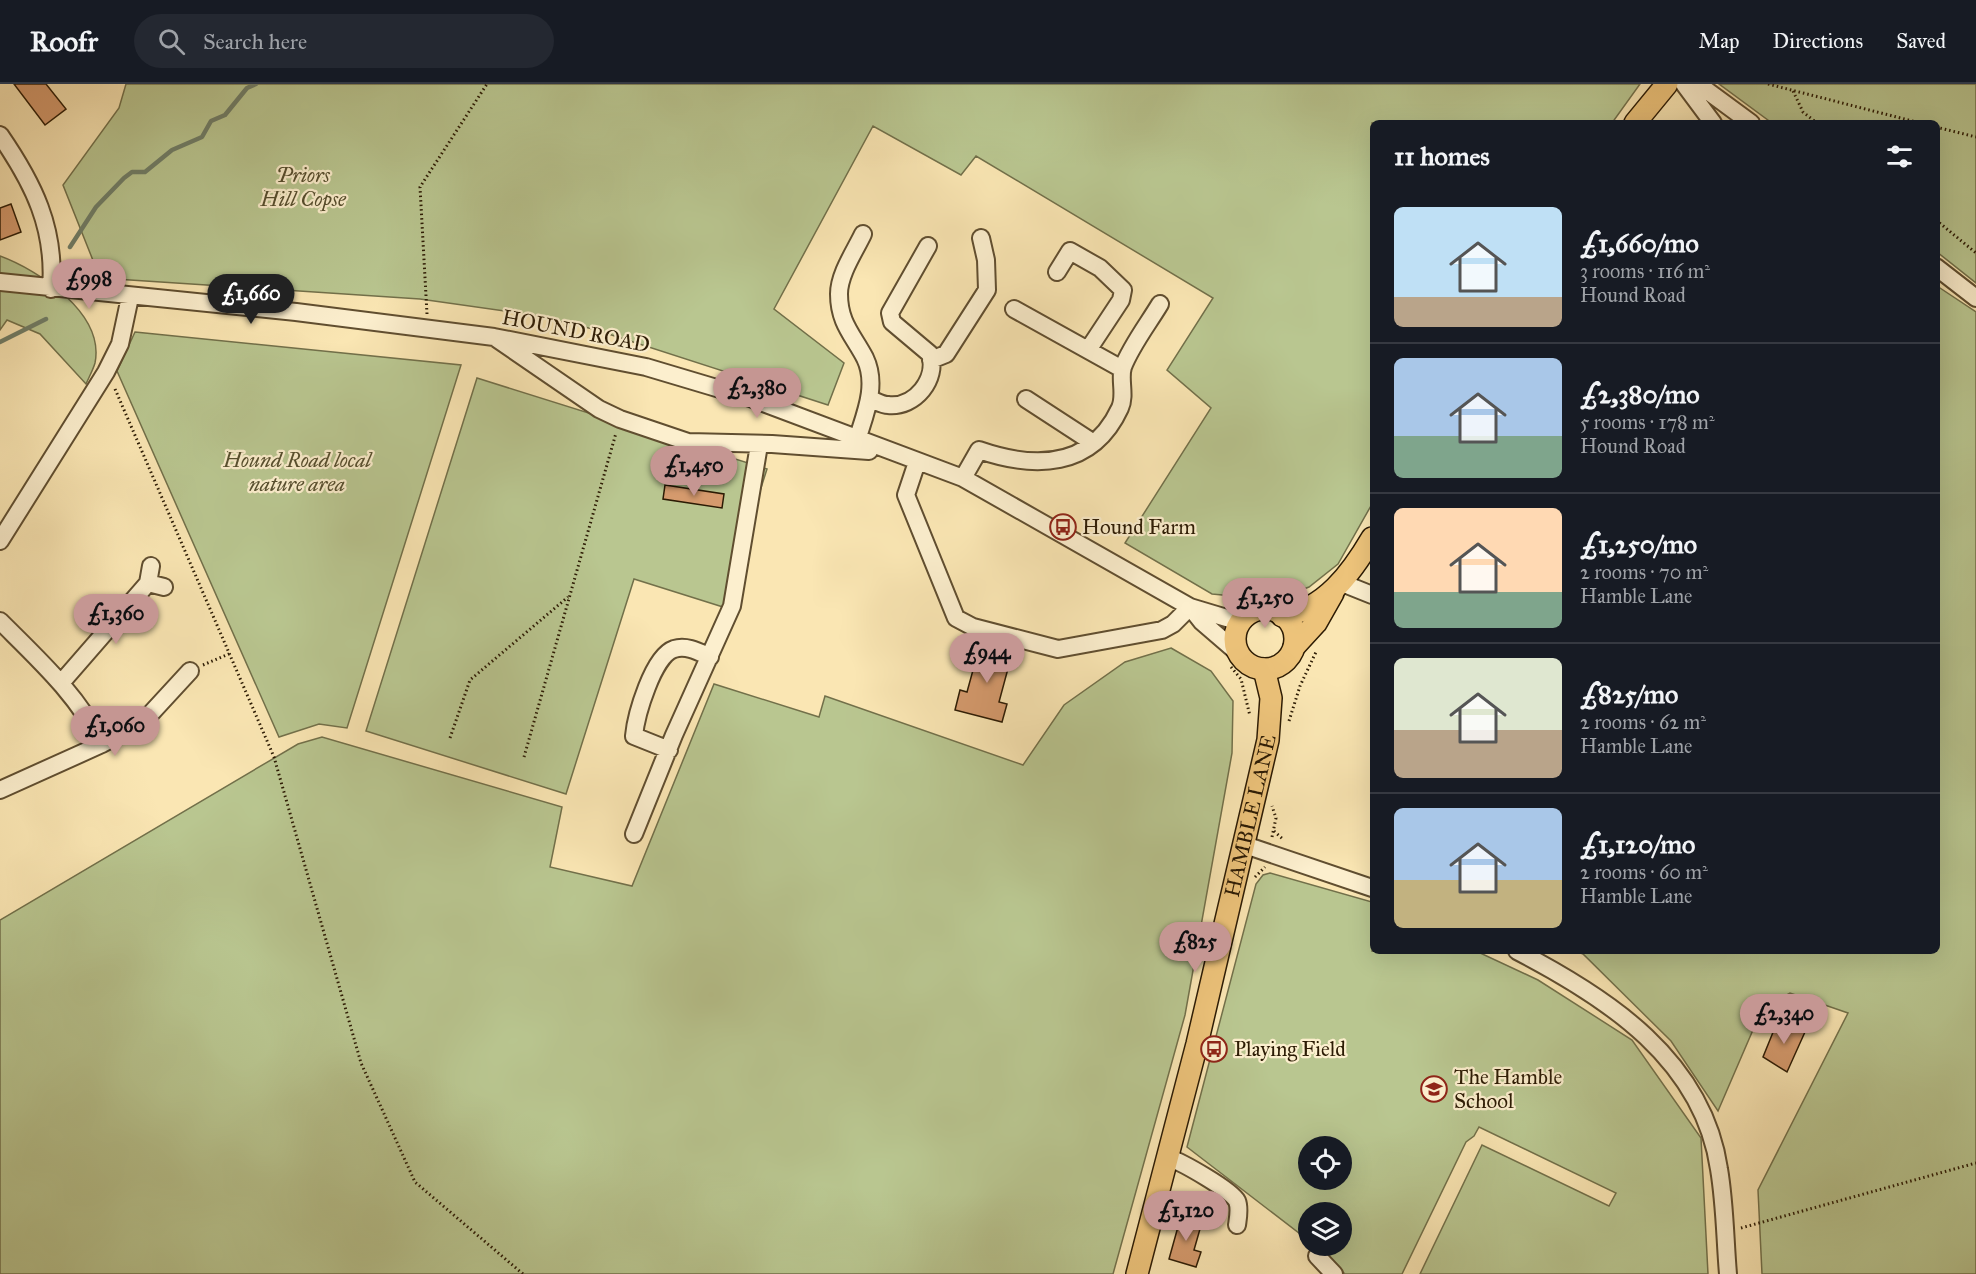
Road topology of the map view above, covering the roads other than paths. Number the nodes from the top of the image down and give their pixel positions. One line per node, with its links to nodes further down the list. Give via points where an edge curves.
1 (1667, 84): 4 (main road)
2 (1684, 84): 5 (street)
3 (1698, 84): 6 (street)
4 (1637, 120)
5 (1711, 120)
6 (1746, 120)
7 (0, 135): 14 (street, via 42,207 53,272)
8 (863, 234): 23 (street, via 839,292 850,336 866,359)
9 (981, 238): 21 (street, via 987,290 946,354)
10 (928, 246): 21 (street, via 890,313 892,322)
11 (1940, 270): 16 (street)
12 (1057, 272): 20 (street, via 1070,251 1100,268 1124,290)
13 (0, 282): 14 (street, HOUND ROAD)
14 (51, 289): 15 (street, HOUND ROAD)
15 (130, 297): 19 (street, HOUND ROAD, via 296,312); 30 (street, via 120,344 106,372)
16 (1976, 298)
17 (1160, 304): 22 (street)
18 (1014, 309): 20 (street)
19 (494, 337): 25 (street, HOUND ROAD, via 646,367 750,398); 27 (street, via 599,409 620,419 688,442)
20 (1088, 350): 22 (street)
21 (931, 360): 23 (street, via 927,385 915,397 889,405)
22 (1122, 369): 26 (street, via 1120,407)
23 (870, 399): 25 (street)
24 (1026, 399): 26 (street)
25 (857, 440): 28 (street, HOUND ROAD)
26 (1092, 442): 29 (street, via 1076,456 1047,462 1008,460 979,450)
27 (759, 445): 28 (street, via 848,448); 41 (street, via 732,606)
28 (911, 459): 29 (street, HOUND ROAD); 35 (street, via 906,495 956,618 974,627 1058,649 1162,630)
29 (963, 478): 35 (street, HOUND ROAD)
30 (0, 541)
31 (1370, 541): 33 (main road)
32 (154, 578): 44 (street)
33 (1337, 588): 34 (street); 36 (main road, via 1293,614); 39 (main road, via 1316,623)
34 (1370, 596)
35 (1190, 607): 37 (street, HOUND ROAD); 40 (street)
36 (1279, 609): 37 (main road); 39 (main road, via 1292,627)
37 (1239, 615): 40 (main road, via 1235,633)
38 (0, 621): 44 (street)
39 (1294, 647): 42 (main road, via 1286,660)
40 (1238, 653): 42 (main road, via 1253,667)
41 (710, 657): 46 (street); 46 (street, via 689,648 673,649 656,666 634,736)
42 (1264, 669): 49 (main road, HAMBLE LANE, via 1271,698 1268,740)
43 (190, 671): 45 (street, via 143,722)
44 (61, 683): 45 (street, via 89,718)
45 (102, 744): 47 (street)
46 (669, 750): 48 (street)
47 (0, 790)
48 (634, 834)
49 (1245, 845): 50 (street); 52 (main road, HAMBLE LANE)
50 (1370, 887)
51 (1523, 954): 57 (street, via 1605,1002 1647,1035 1678,1073 1706,1120 1719,1168)
52 (1169, 1158): 53 (street, via 1233,1197 1238,1208); 55 (main road, HAMBLE LANE)
53 (1237, 1225)
54 (1317, 1256): 56 (street)
55 (1137, 1274)
56 (1334, 1274)
57 (1728, 1274)

